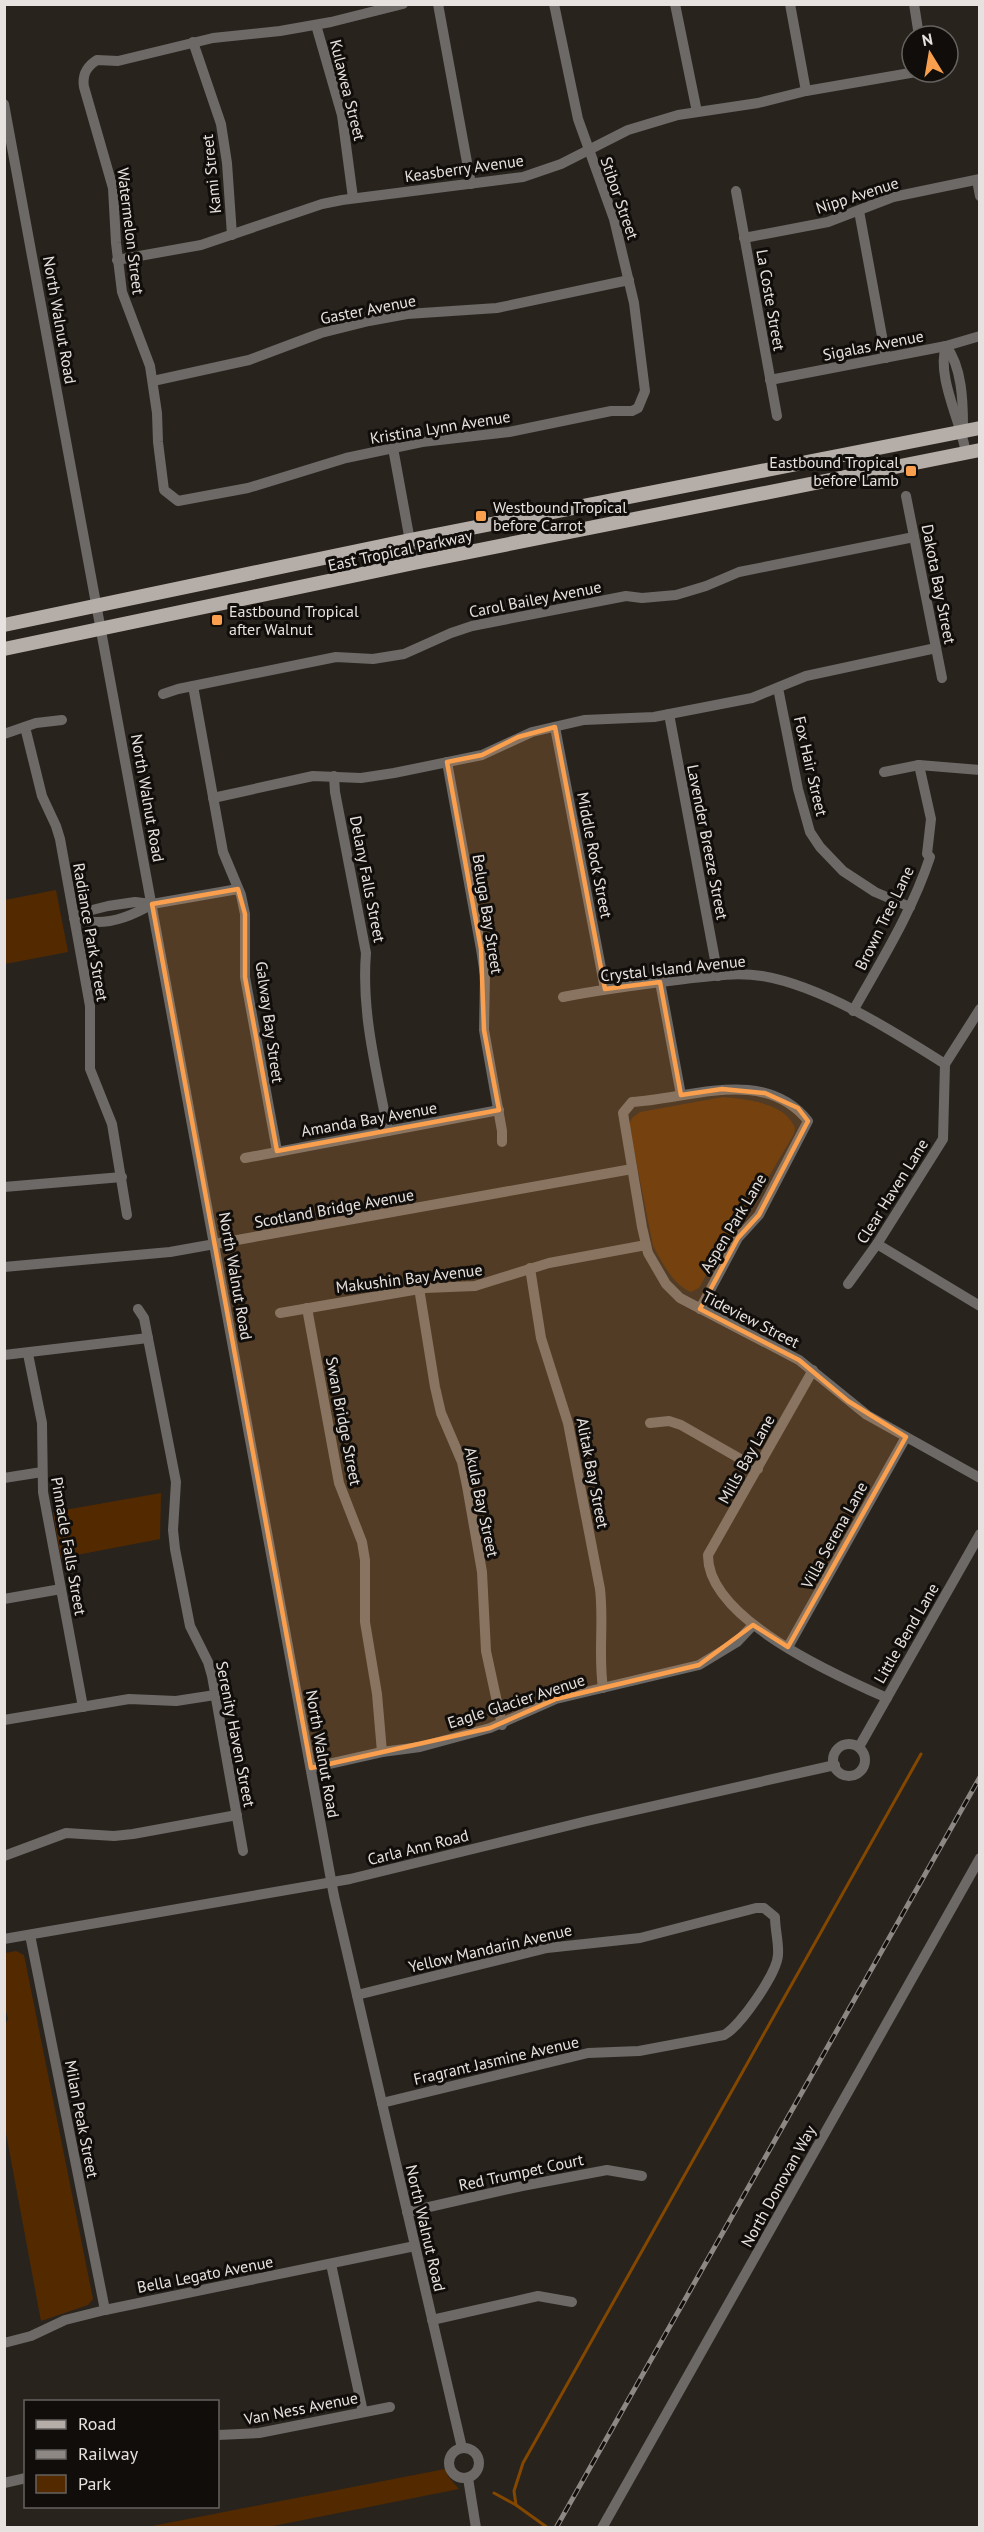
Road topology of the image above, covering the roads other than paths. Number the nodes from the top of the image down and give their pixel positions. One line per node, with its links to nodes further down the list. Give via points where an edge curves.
1 (403, 4): 8 (street)
2 (438, 4): 16 (street)
3 (554, 4): 14 (street, Stibor Street)
4 (675, 4): 13 (street)
5 (790, 4): 11 (street)
6 (914, 4): 7 (street)
7 (917, 24)
8 (316, 25): 9 (street); 19 (street, Kulawea Street, via 342,115)
9 (193, 42): 21 (street, Kami Street, via 221,124); 23 (street, Watermelon Street, via 118,61 97,60 85,70 84,87 113,188)
10 (900, 75): 11 (street, Keasberry Avenue)
11 (806, 91): 13 (street, Keasberry Avenue)
12 (4, 104): 41 (street, North Walnut Road)
13 (697, 112): 14 (street, Keasberry Avenue, via 628,130)
14 (588, 150): 16 (street, Keasberry Avenue, via 523,177); 24 (street, Stibor Street, via 614,219)
15 (978, 179): 18 (street); 20 (street, Nipp Avenue, via 893,197)
16 (471, 184): 19 (street, Keasberry Avenue)
17 (736, 191): 22 (street, La Coste Street)
18 (980, 196)
19 (353, 198): 21 (street, Keasberry Avenue, via 322,204)
20 (859, 211): 22 (street, Nipp Avenue, via 828,222); 27 (street)
21 (232, 235): 23 (street, Keasberry Avenue, via 201,245)
22 (744, 238): 28 (street, La Coste Street)
23 (117, 260): 29 (street, Watermelon Street, via 126,306)
24 (629, 280): 29 (street, Gaster Avenue, via 497,308 391,317 321,333 249,360); 30 (street, Stibor Street, via 645,390)
25 (980, 336): 26 (street, Sigalas Avenue)
26 (946, 346): 27 (street, Sigalas Avenue); 33 (street, via 954,356 963,401)
27 (886, 358): 28 (street, Sigalas Avenue)
28 (770, 380): 31 (street, La Coste Street)
29 (153, 381): 37 (street, Watermelon Street, via 162,482)
30 (641, 403): 34 (street, Kristina Lynn Avenue, via 632,411 611,411 509,432)
31 (777, 416)
32 (980, 428): 33 (main road, East Tropical Parkway)
33 (963, 432): 35 (street); 39 (main road, East Tropical Parkway)
34 (393, 448): 37 (street, Kristina Lynn Avenue, via 248,488 187,501); 39 (street)
35 (973, 452): 40 (main road, East Tropical Parkway)
36 (906, 496): 38 (street, Dakota Bay Street)
37 (172, 499)
38 (914, 537): 44 (street, Dakota Bay Street); 47 (street, Carol Bailey Avenue, via 739,572 676,595 626,596 472,626 404,654 373,659 336,657)
39 (410, 540): 40 (street); 41 (main road, East Tropical Parkway)
40 (414, 563): 43 (main road, East Tropical Parkway)
41 (97, 607): 42 (main road, East Tropical Parkway); 43 (street, North Walnut Road)
42 (4, 625)
43 (101, 629): 45 (main road, East Tropical Parkway); 62 (street, North Walnut Road)
44 (936, 648): 46 (street, Dakota Bay Street); 48 (street, via 806,675)
45 (4, 649)
46 (942, 678)
47 (194, 686): 49 (street, Carol Bailey Avenue); 60 (street, Galway Bay Street)
48 (778, 688): 50 (street, via 752,698); 63 (street, Fox Hair Street, via 810,832 843,871 875,892)
49 (163, 694)
50 (669, 714): 52 (street, via 638,719 600,718); 65 (street, Lavender Breeze Street)
51 (62, 720): 53 (street)
52 (555, 726): 55 (street, via 518,737 482,755); 67 (street, Middle Rock Street)
53 (25, 727): 54 (street); 64 (street, Radiance Park Street, via 42,796 58,832)
54 (4, 734)
55 (447, 762): 59 (street, via 373,778); 73 (street, Beluga Bay Street, via 485,975 484,1030)
56 (919, 765): 57 (street); 58 (street); 63 (street, Brown Tree Lane, via 931,819 927,854 930,857)
57 (980, 770)
58 (884, 772)
59 (334, 776): 60 (street, via 313,776); 74 (street, Delany Falls Street, via 366,953 366,1015)
60 (213, 798): 61 (street, Galway Bay Street, via 223,852)
61 (238, 889): 62 (street); 76 (street, Galway Bay Street, via 245,914 245,977)
62 (152, 904): 64 (street, via 108,906); 83 (street, North Walnut Road)
63 (910, 907): 70 (street, Brown Tree Lane)
64 (74, 918): 79 (street, Radiance Park Street, via 90,1006 90,1069 112,1124)
65 (718, 976): 66 (street, Crystal Island Avenue); 70 (street, Crystal Island Avenue, via 761,976 792,983)
66 (660, 982): 67 (street, Crystal Island Avenue); 72 (street)
67 (605, 989): 68 (street, Crystal Island Avenue)
68 (563, 997)
69 (980, 1009): 71 (street)
70 (853, 1011): 71 (street, Crystal Island Avenue)
71 (945, 1064): 82 (street, Clear Haven Lane, via 943,1139)
72 (681, 1095): 78 (street, Tideview Street, via 632,1102 626,1107 623,1113); 92 (street, Aspen Park Lane, via 722,1089 765,1094 798,1108 808,1121 759,1215 738,1238)
73 (498, 1110): 74 (street, Amanda Bay Avenue); 75 (street, Beluga Bay Street)
74 (388, 1131): 76 (street, Amanda Bay Avenue)
75 (502, 1142)
76 (277, 1151): 77 (street, Amanda Bay Avenue)
77 (245, 1158)
78 (632, 1169): 83 (street, Scotland Bridge Avenue); 84 (street, Tideview Street)
79 (122, 1177): 80 (street); 81 (street, Radiance Park Street)
80 (4, 1187)
81 (127, 1215)
82 (877, 1244): 87 (street, Clear Haven Lane); 89 (street)
83 (214, 1245): 85 (street, Scotland Bridge Avenue); 118 (street, North Walnut Road)
84 (646, 1245): 86 (street, Makushin Bay Avenue); 92 (street, Tideview Street, via 653,1266 666,1284)
85 (4, 1266)
86 (530, 1268): 88 (street, Makushin Bay Avenue, via 475,1286); 109 (street, Alitak Bay Street, via 541,1338 568,1423 600,1589)
87 (848, 1284)
88 (419, 1288): 90 (street, Makushin Bay Avenue); 114 (street, Akula Bay Street, via 441,1413 462,1462 467,1486 482,1572 486,1651)
89 (978, 1302)
90 (307, 1308): 93 (street, Makushin Bay Avenue); 116 (street, Swan Bridge Street, via 339,1483 362,1542 365,1622)
91 (138, 1309): 94 (street, Serenity Haven Street)
92 (700, 1309): 97 (street, Tideview Street)
93 (280, 1313)
94 (148, 1338): 95 (street); 110 (street, Serenity Haven Street, via 176,1482 175,1549 190,1626 208,1662)
95 (28, 1354): 96 (street); 101 (street, Pinnacle Falls Street, via 42,1423)
96 (4, 1355)
97 (813, 1370): 99 (street, Tideview Street, via 848,1401); 100 (street, Mills Bay Lane)
98 (650, 1423): 100 (street, via 669,1421 681,1425)
99 (906, 1437): 103 (street, Tideview Street); 108 (street, Villa Serena Lane)
100 (758, 1469): 107 (street, Mills Bay Lane, via 708,1555 714,1579 741,1616)
101 (42, 1472): 102 (street); 105 (street, Pinnacle Falls Street)
102 (4, 1478)
103 (980, 1478)
104 (980, 1534): 111 (street, Little Bend Lane)
105 (61, 1589): 106 (street); 112 (street, Pinnacle Falls Street)
106 (4, 1599)
107 (753, 1625): 108 (street); 109 (street, Eagle Glacier Avenue, via 737,1642 699,1665)
108 (788, 1647): 111 (street)
109 (603, 1688): 114 (street, Eagle Glacier Avenue, via 556,1700)
110 (215, 1695): 112 (street, via 176,1701 129,1699); 119 (street, Serenity Haven Street)
111 (887, 1698): 115 (street, Little Bend Lane)
112 (83, 1707): 113 (street)
113 (4, 1720)
114 (502, 1725): 116 (street, Eagle Glacier Avenue, via 420,1747)
115 (859, 1747): 117 (street, via 840,1747 834,1755); 117 (street, Carla Ann Road, via 865,1755 861,1770 846,1775)
116 (382, 1752): 118 (street, Eagle Glacier Avenue)
117 (835, 1765): 123 (street, Carla Ann Road)
118 (311, 1768): 123 (street, North Walnut Road)
119 (237, 1815): 120 (street, Serenity Haven Street); 121 (street, via 134,1834 66,1833)
120 (243, 1851)
121 (4, 1856)
122 (980, 1858): 145 (street, North Donovan Way)
123 (332, 1882): 125 (street, Carla Ann Road); 127 (street, North Walnut Road)
124 (770, 1912): 127 (street, Yellow Mandarin Avenue, via 756,1908 640,1938 547,1948); 128 (street, Fragrant Jasmine Avenue, via 775,1917 776,1965 742,2021 724,2035 639,2051 588,2053)
125 (30, 1935): 126 (street, Carla Ann Road); 134 (street, Milan Peak Street)
126 (4, 1939)
127 (357, 1995): 128 (street, North Walnut Road)
128 (382, 2103): 130 (street, North Walnut Road)
129 (642, 2175): 130 (street, Red Trumpet Court, via 608,2170)
130 (407, 2212): 131 (street, North Walnut Road)
131 (415, 2246): 132 (street, Bella Legato Avenue); 135 (street, North Walnut Road)
132 (331, 2264): 134 (street, Bella Legato Avenue); 138 (street)
133 (572, 2302): 135 (street, via 538,2296)
134 (105, 2310): 136 (street, Bella Legato Avenue)
135 (432, 2320): 140 (street, North Walnut Road)
136 (4, 2343)
137 (390, 2407): 138 (street, Van Ness Avenue)
138 (363, 2412): 139 (street, Van Ness Avenue, via 259,2433)
139 (219, 2435)
140 (462, 2448): 142 (street, North Walnut Road, via 474,2451 479,2460 477,2472); 142 (street, via 450,2458 450,2469 457,2476)
141 (24, 2478): 143 (street)
142 (468, 2478): 144 (street, North Walnut Road)
143 (4, 2483)
144 (476, 2528)
145 (602, 2528)

